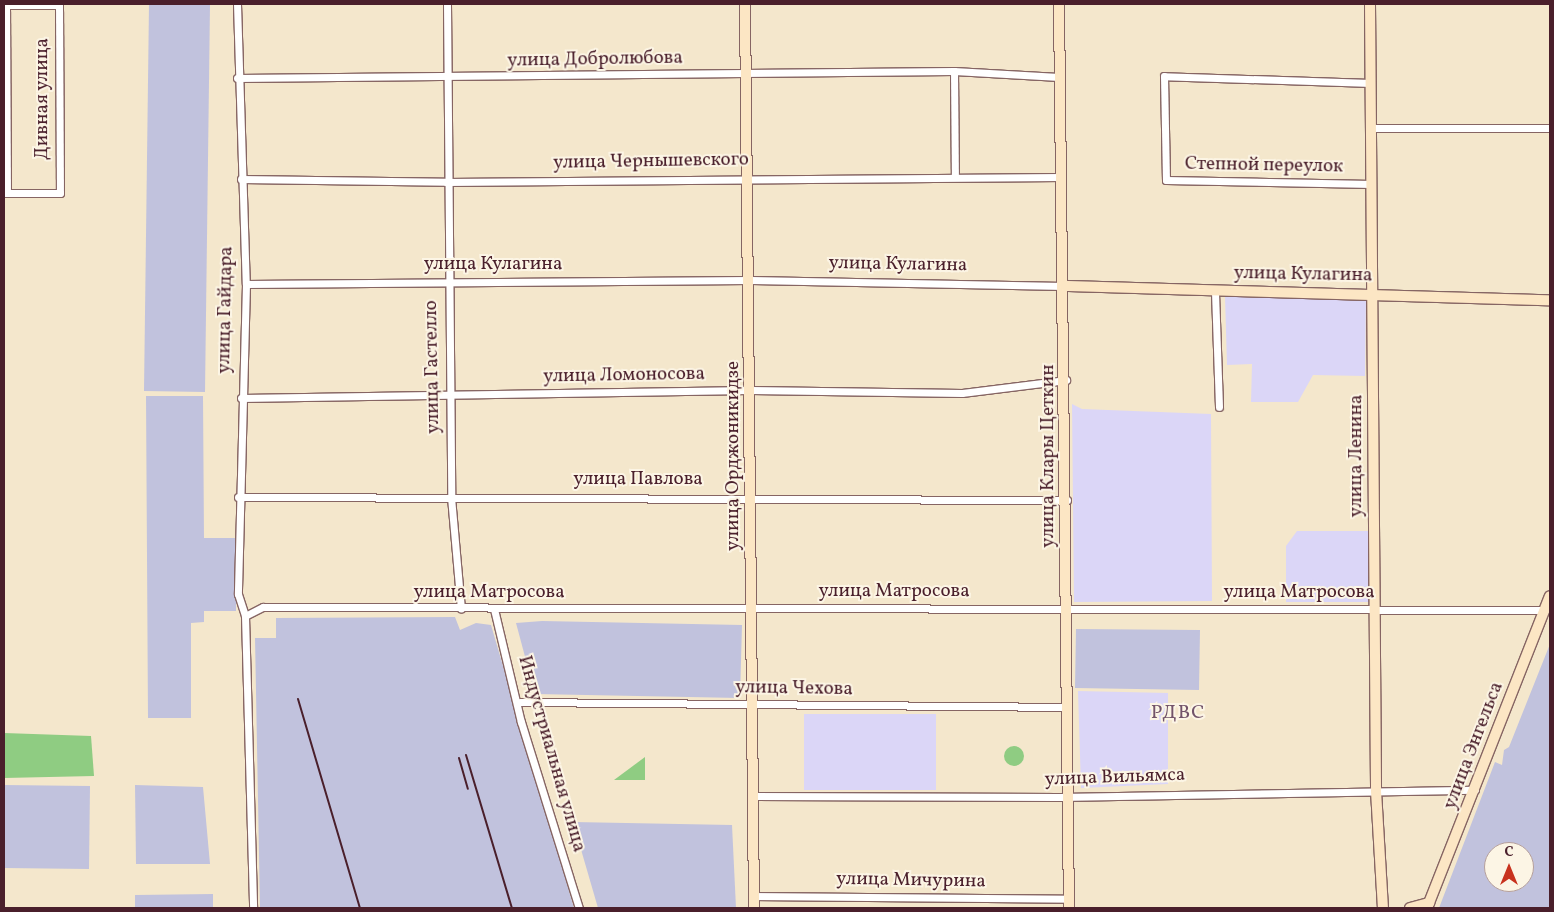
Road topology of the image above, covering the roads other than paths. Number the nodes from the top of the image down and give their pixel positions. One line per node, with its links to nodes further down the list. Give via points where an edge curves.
1 (237, 4): 10 (street, улица Гайдара)
2 (447, 4): 11 (street, улица Гастелло)
3 (746, 4): 8 (street, улица Орджоникидзе)
4 (1059, 4): 9 (street, улица Клары Цеткин)
5 (1370, 4): 12 (street, улица Ленина)
6 (5, 5): 21 (street); 21 (street, Дивная улица, via 59,5 60,183 60,193)
7 (954, 71): 8 (street, улица Добролюбова); 9 (street, улица Добролюбова); 15 (street)
8 (746, 73): 11 (street, улица Добролюбова); 16 (street, улица Орджоникидзе)
9 (1059, 77): 17 (street, улица Клары Цеткин)
10 (237, 78): 11 (street, улица Добролюбова); 18 (street, улица Гайдара)
11 (445, 79): 19 (street, улица Гастелло)
12 (1371, 83): 13 (street, улица Ленина); 20 (street, Степной переулок, via 1164,76 1166,180)
13 (1371, 128): 14 (street); 20 (street, улица Ленина)
14 (1550, 128)
15 (955, 176): 16 (street, улица Чернышевского); 17 (street, улица Чернышевского)
16 (749, 177): 19 (street, улица Чернышевского); 22 (street, улица Орджоникидзе)
17 (1061, 177): 25 (street, улица Клары Цеткин)
18 (241, 179): 19 (street, улица Чернышевского); 24 (street, улица Гайдара)
19 (446, 182): 23 (street, улица Гастелло)
20 (1372, 184): 27 (street, улица Ленина)
21 (6, 193)
22 (750, 280): 23 (street, улица Кулагина); 25 (street, улица Кулагина); 30 (street, улица Орджоникидзе)
23 (448, 283): 24 (street, улица Кулагина); 31 (street, улица Гастелло)
24 (246, 284): 32 (street, улица Гайдара)
25 (1065, 286): 26 (street, улица Кулагина); 29 (street, улица Клары Цеткин)
26 (1215, 292): 27 (street, улица Кулагина); 33 (street)
27 (1372, 293): 28 (street, улица Кулагина); 42 (street, улица Ленина)
28 (1550, 300)
29 (1066, 380): 30 (street, улица Ломоносова, via 962,392); 37 (street, улица Клары Цеткин)
30 (751, 390): 31 (street, улица Ломоносова); 34 (street, улица Орджоникидзе)
31 (449, 395): 32 (street, улица Ломоносова); 36 (street, улица Гастелло)
32 (241, 398): 35 (street, улица Гайдара)
33 (1219, 407)
34 (752, 496): 36 (street, улица Павлова); 37 (street, улица Павлова); 39 (street, улица Орджоникидзе)
35 (238, 497): 36 (street, улица Павлова); 45 (street, улица Гайдара, via 238,594)
36 (451, 498): 40 (street, улица Гастелло)
37 (1068, 500): 43 (street, улица Клары Цеткин)
38 (1550, 596): 44 (street, улица Энгельса)
39 (752, 607): 41 (street, улица Матросова); 43 (street, улица Матросова); 47 (street, улица Орджоникидзе)
40 (461, 609): 41 (street, улица Матросова); 45 (street, улица Матросова, via 263,608)
41 (494, 609): 46 (street, Индустриальная улица)
42 (1375, 609): 43 (street, улица Матросова); 44 (street, улица Матросова); 50 (street, улица Ленина)
43 (1068, 610): 48 (street, улица Клары Цеткин)
44 (1548, 610): 49 (street, улица Энгельса)
45 (245, 616): 56 (street)
46 (520, 702): 47 (street, улица Чехова); 57 (street, Индустриальная улица, via 521,722)
47 (754, 705): 48 (street, улица Чехова); 51 (street, улица Орджоникидзе)
48 (1068, 707): 52 (street, улица Клары Цеткин)
49 (1476, 790): 50 (street, улица Вильямса); 55 (street, улица Энгельса)
50 (1376, 791): 52 (street, улица Вильямса); 59 (street, улица Ленина)
51 (754, 796): 52 (street, улица Вильямса); 53 (street, улица Орджоникидзе)
52 (1068, 796): 54 (street, улица Клары Цеткин)
53 (754, 896): 54 (street, улица Мичурина); 58 (street, улица Орджоникидзе)
54 (1069, 904)
55 (1428, 906): 60 (street)
56 (253, 908)
57 (579, 908)
58 (754, 908)
59 (1383, 908)
60 (1410, 908)

